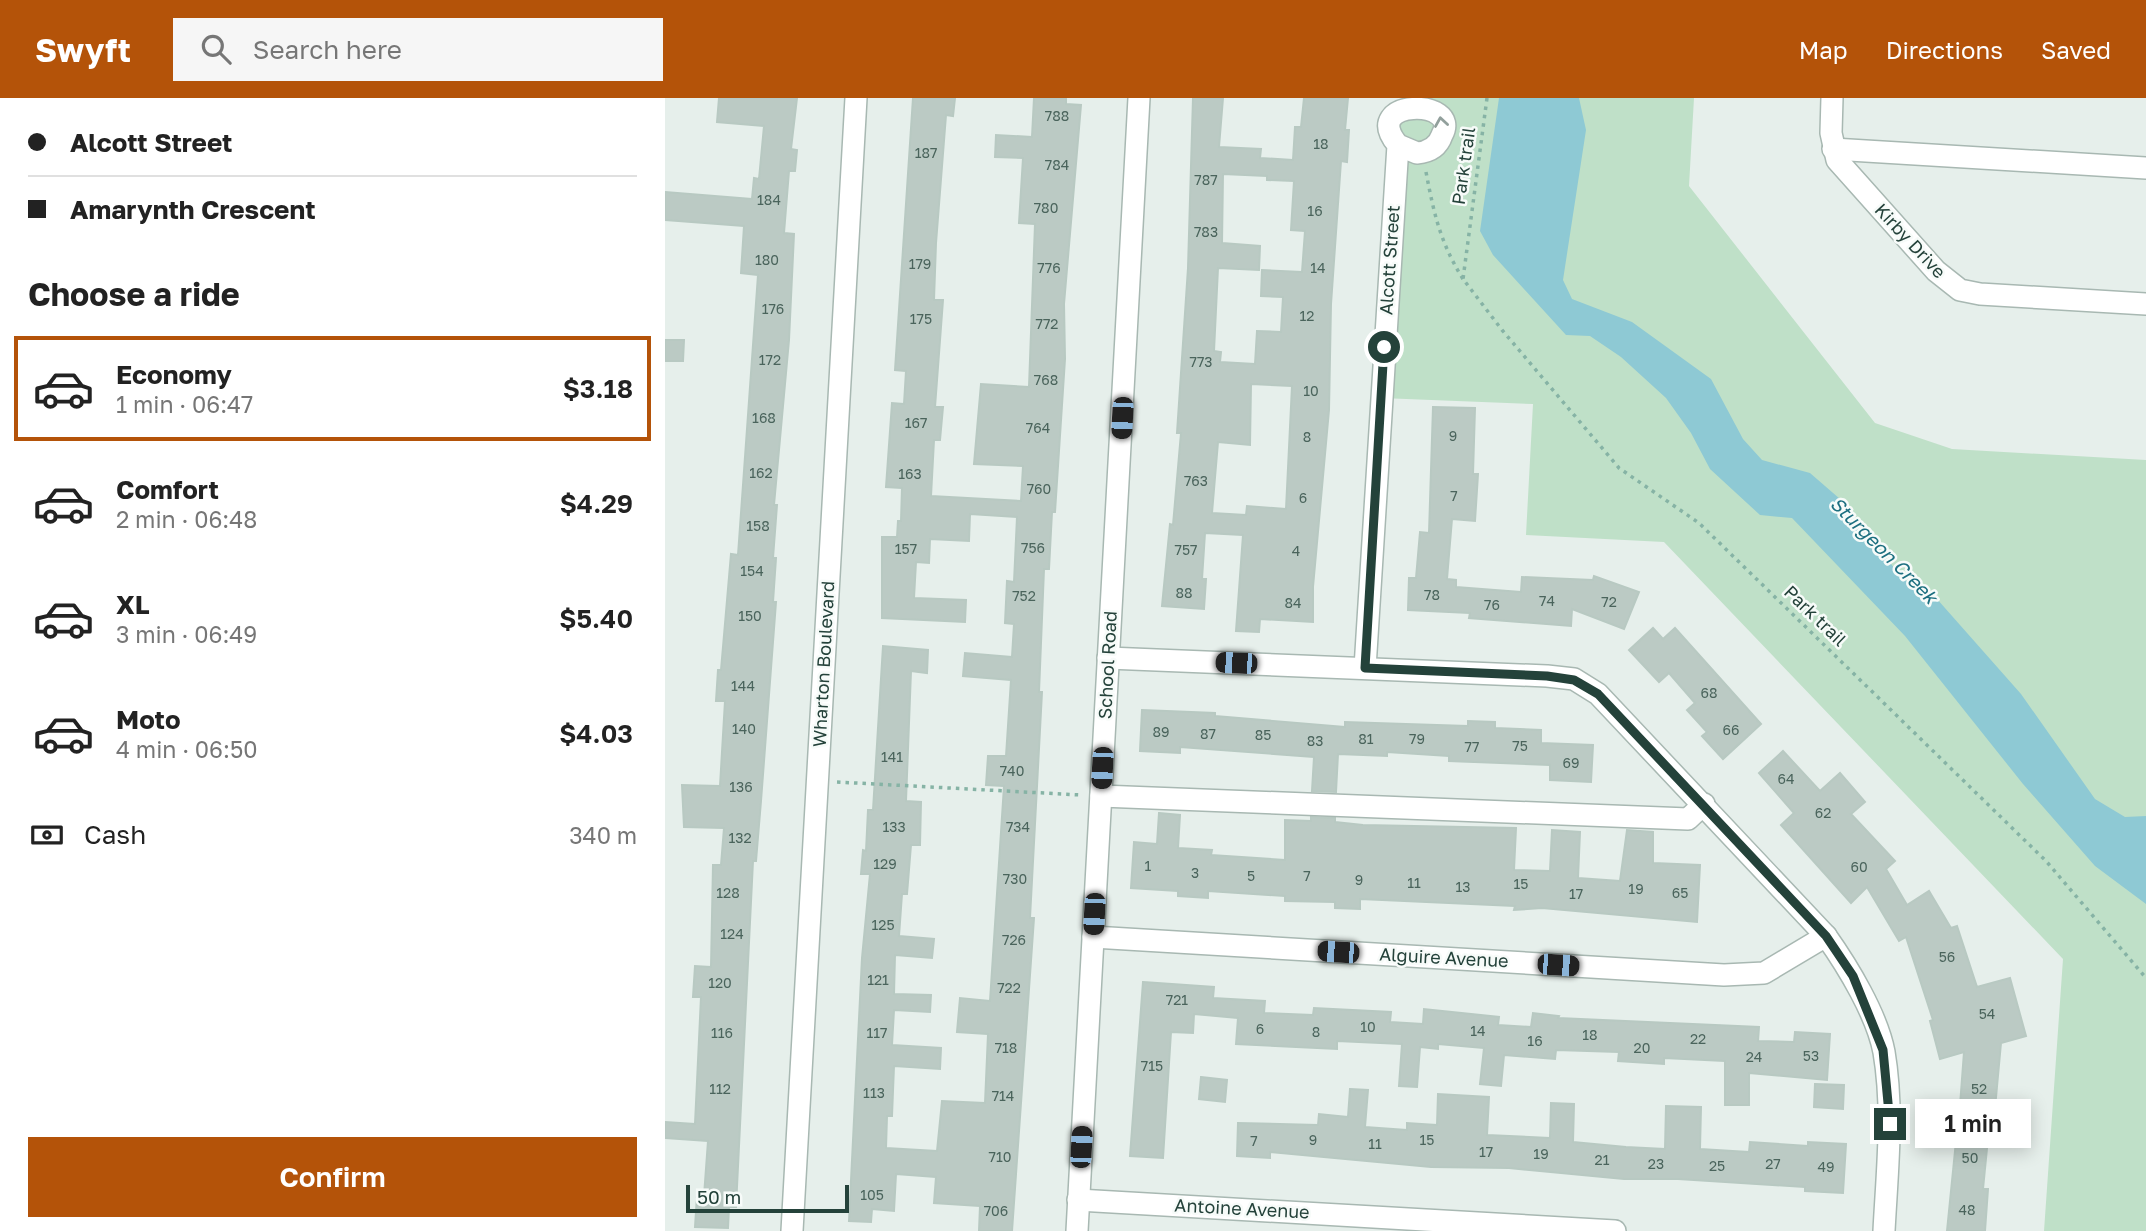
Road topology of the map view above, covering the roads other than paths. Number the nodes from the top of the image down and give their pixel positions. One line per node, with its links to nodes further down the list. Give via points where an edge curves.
1 (856, 98): 15 (street, Wharton Boulevard)
2 (1139, 98): 8 (street, School Road)
3 (1832, 98): 5 (street)
4 (1398, 145): 4 (street, Alcott Street, one-way to 4, via 1407,152 1423,153 1436,145 1443,133 1439,109 1417,98 1403,102 1393,111 1389,128); 9 (street, Alcott Street)
5 (1833, 149): 6 (street); 7 (street, Kirby Drive, via 1844,170 1936,271 1960,290)
6 (2146, 168)
7 (2146, 304)
8 (1108, 658): 9 (street); 10 (street, School Road)
9 (1365, 668): 11 (street, via 1574,680 1598,694)
10 (1101, 796): 11 (street, via 1688,819); 13 (street, School Road)
11 (1704, 804): 12 (street)
12 (1826, 936): 13 (street, Alguire Avenue, via 1763,973 1724,975); 18 (street, via 1853,976 1883,1050 1890,1124)
13 (1093, 937): 14 (street, School Road)
14 (1078, 1200): 16 (street, School Road); 17 (street, Antoine Avenue)
15 (792, 1231)
16 (1077, 1231)
17 (1615, 1231)
18 (1884, 1231)

